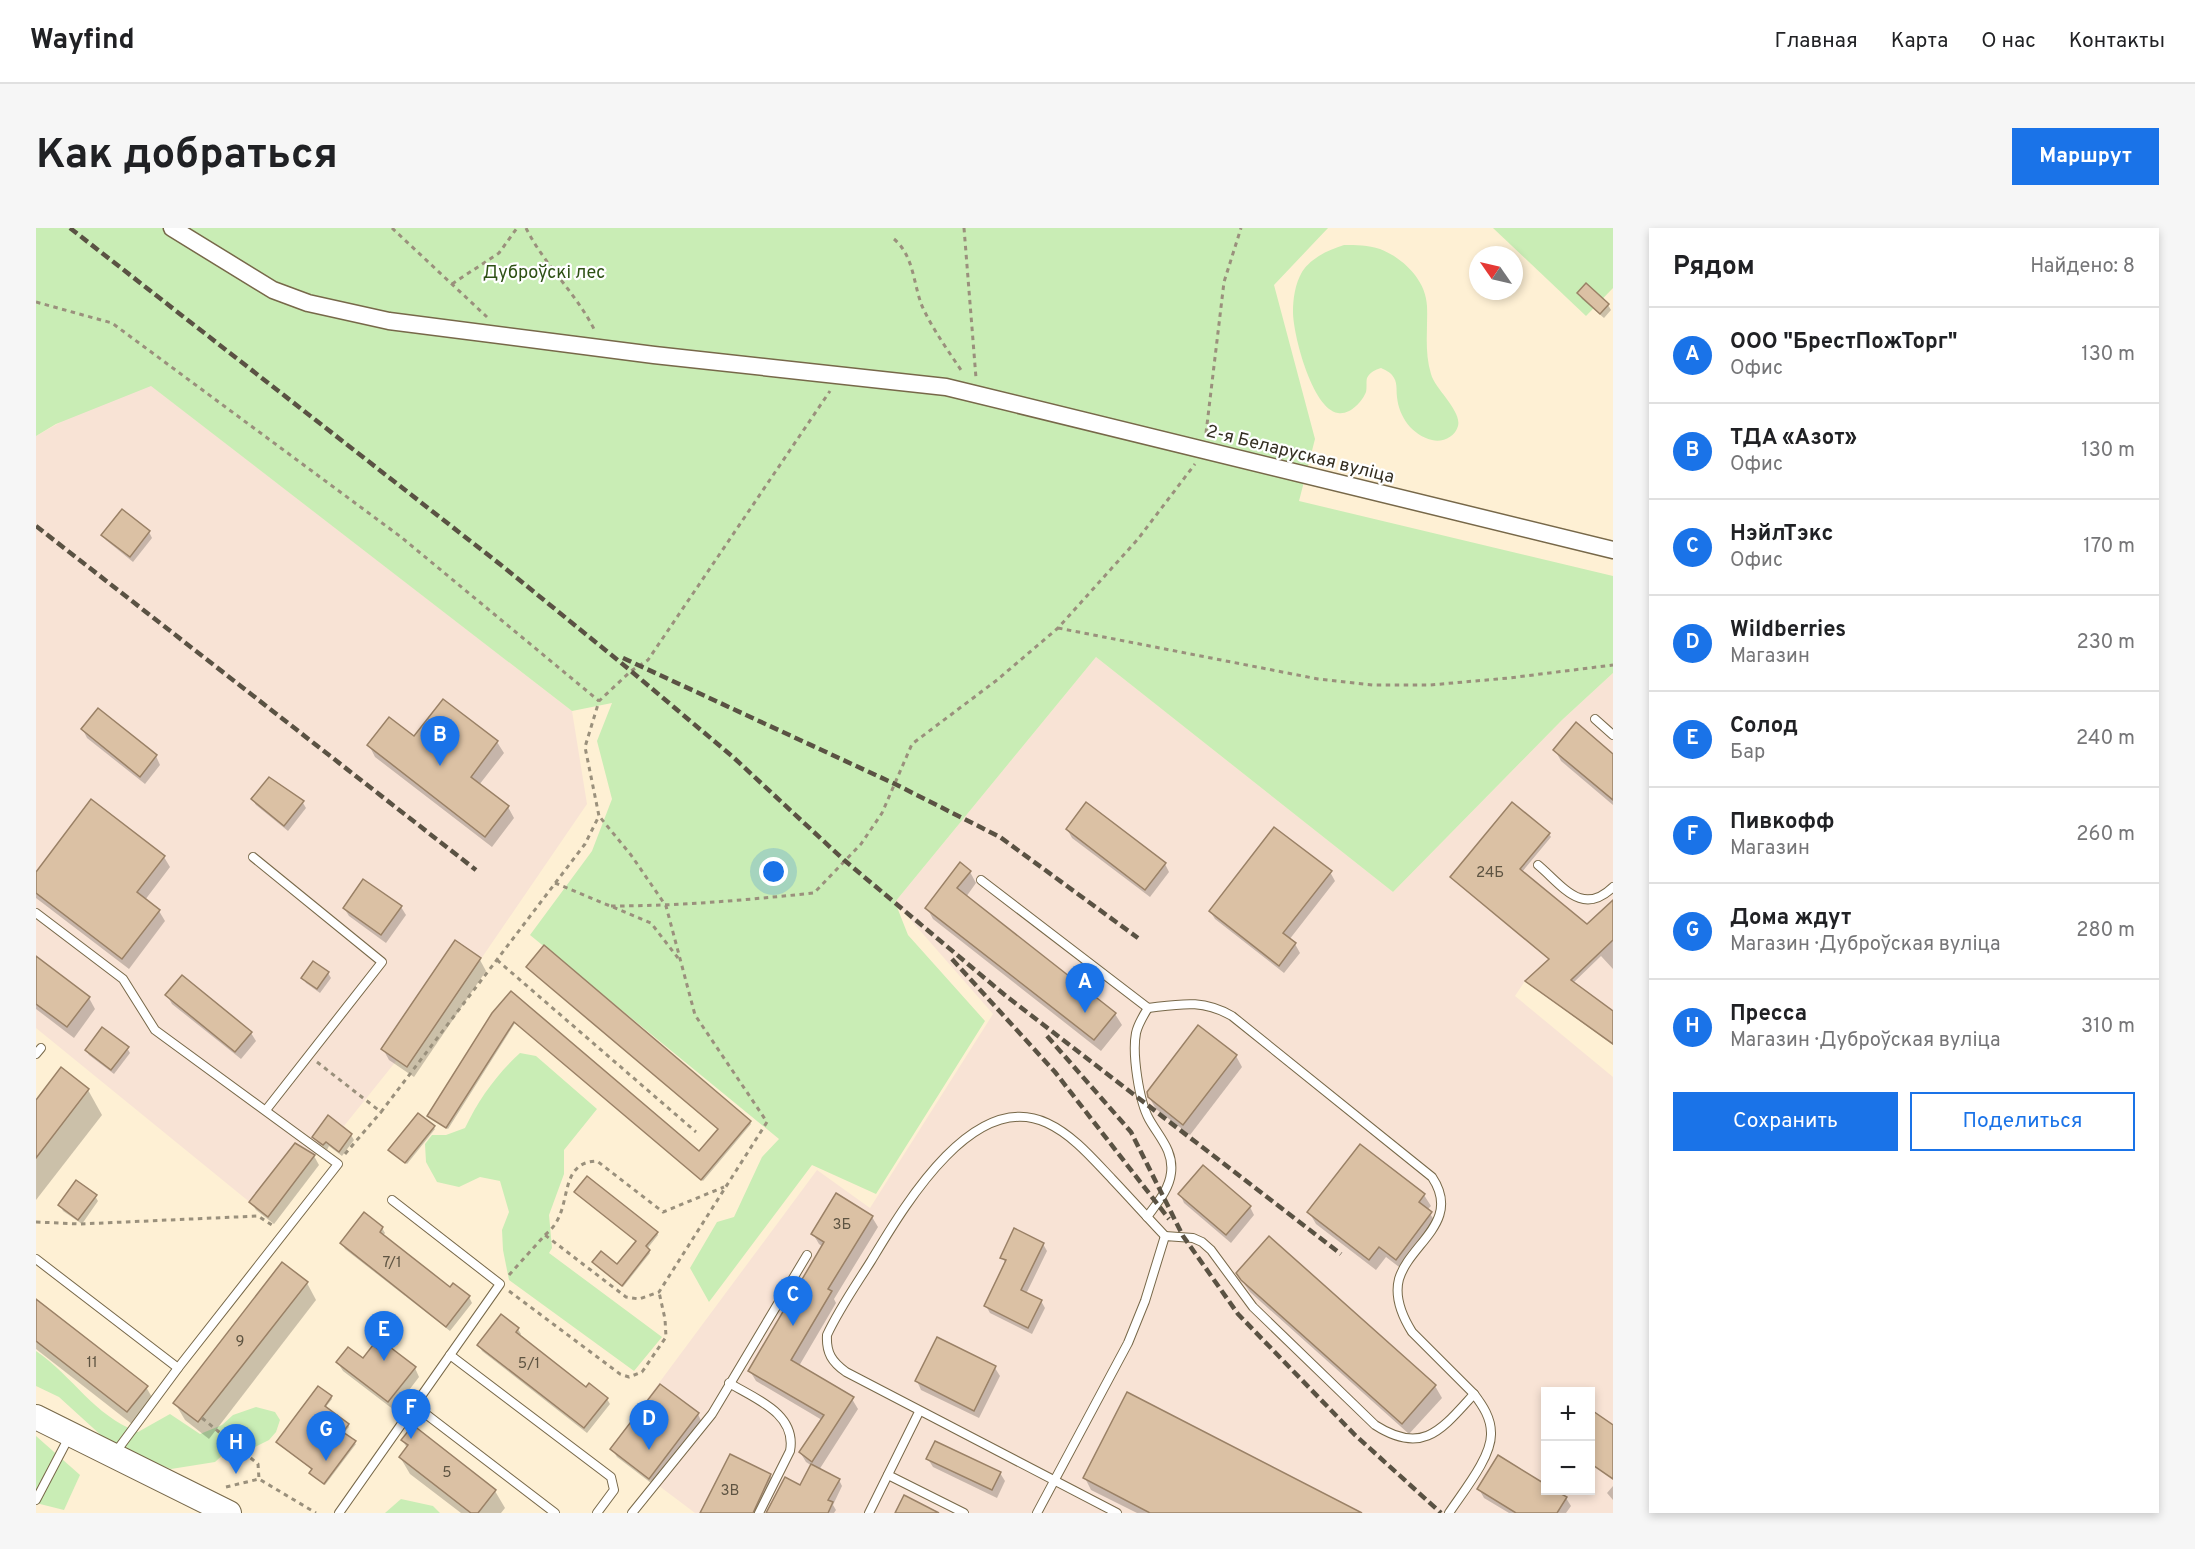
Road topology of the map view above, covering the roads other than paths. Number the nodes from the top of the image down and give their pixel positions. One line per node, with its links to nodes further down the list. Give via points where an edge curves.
1 (172, 228): 2 (street, 2-я Беларуская вуліца, via 273,290 308,303 389,321 910,382 978,395)
2 (1613, 550)
3 (1595, 719): 4 (lane)
4 (1613, 735)
5 (253, 857): 11 (lane, via 382,962)
6 (1538, 865): 8 (lane, via 1587,901 1603,896)
7 (981, 880): 10 (lane)
8 (1613, 887)
9 (36, 913): 11 (lane, via 123,979 155,1030)
10 (1148, 1008): 13 (lane, via 1136,1034 1136,1061 1145,1111 1165,1142 1172,1171 1163,1195); 20 (lane, via 1190,1003 1219,1008 1432,1177 1440,1194 1439,1215 1403,1270 1398,1299 1412,1332)
11 (266, 1110): 18 (lane, via 338,1164)
12 (392, 1200): 17 (lane, via 500,1284)
13 (1147, 1216): 14 (lane); 22 (lane, via 1077,1144 1046,1122 1014,1117 998,1120 960,1143 901,1212 827,1335 826,1346 837,1366)
14 (1165, 1236): 20 (lane, via 1202,1242 1267,1323 1388,1433 1406,1439 1424,1438 1440,1429); 27 (lane, via 1138,1322)
15 (807, 1255): 19 (lane)
16 (36, 1259): 18 (lane)
17 (450, 1356): 21 (lane); 32 (lane, via 611,1477 614,1490)
18 (178, 1368): 25 (lane)
19 (729, 1383): 33 (lane, via 712,1414); 34 (lane, via 776,1412 790,1430 790,1451)
20 (1474, 1394): 39 (lane, via 1488,1416 1489,1448)
21 (414, 1405): 30 (lane); 31 (lane)
22 (920, 1412): 26 (lane); 27 (lane)
23 (36, 1417): 24 (main road)
24 (71, 1434): 25 (main road); 28 (lane)
25 (113, 1456): 29 (main road)
26 (888, 1475): 35 (lane); 36 (lane)
27 (1055, 1481): 37 (lane); 38 (lane)
28 (36, 1500)
29 (229, 1513)
30 (339, 1513)
31 (555, 1513)
32 (597, 1513)
33 (632, 1513)
34 (759, 1513)
35 (869, 1513)
36 (964, 1513)
37 (1037, 1513)
38 (1116, 1513)
39 (1449, 1513)

